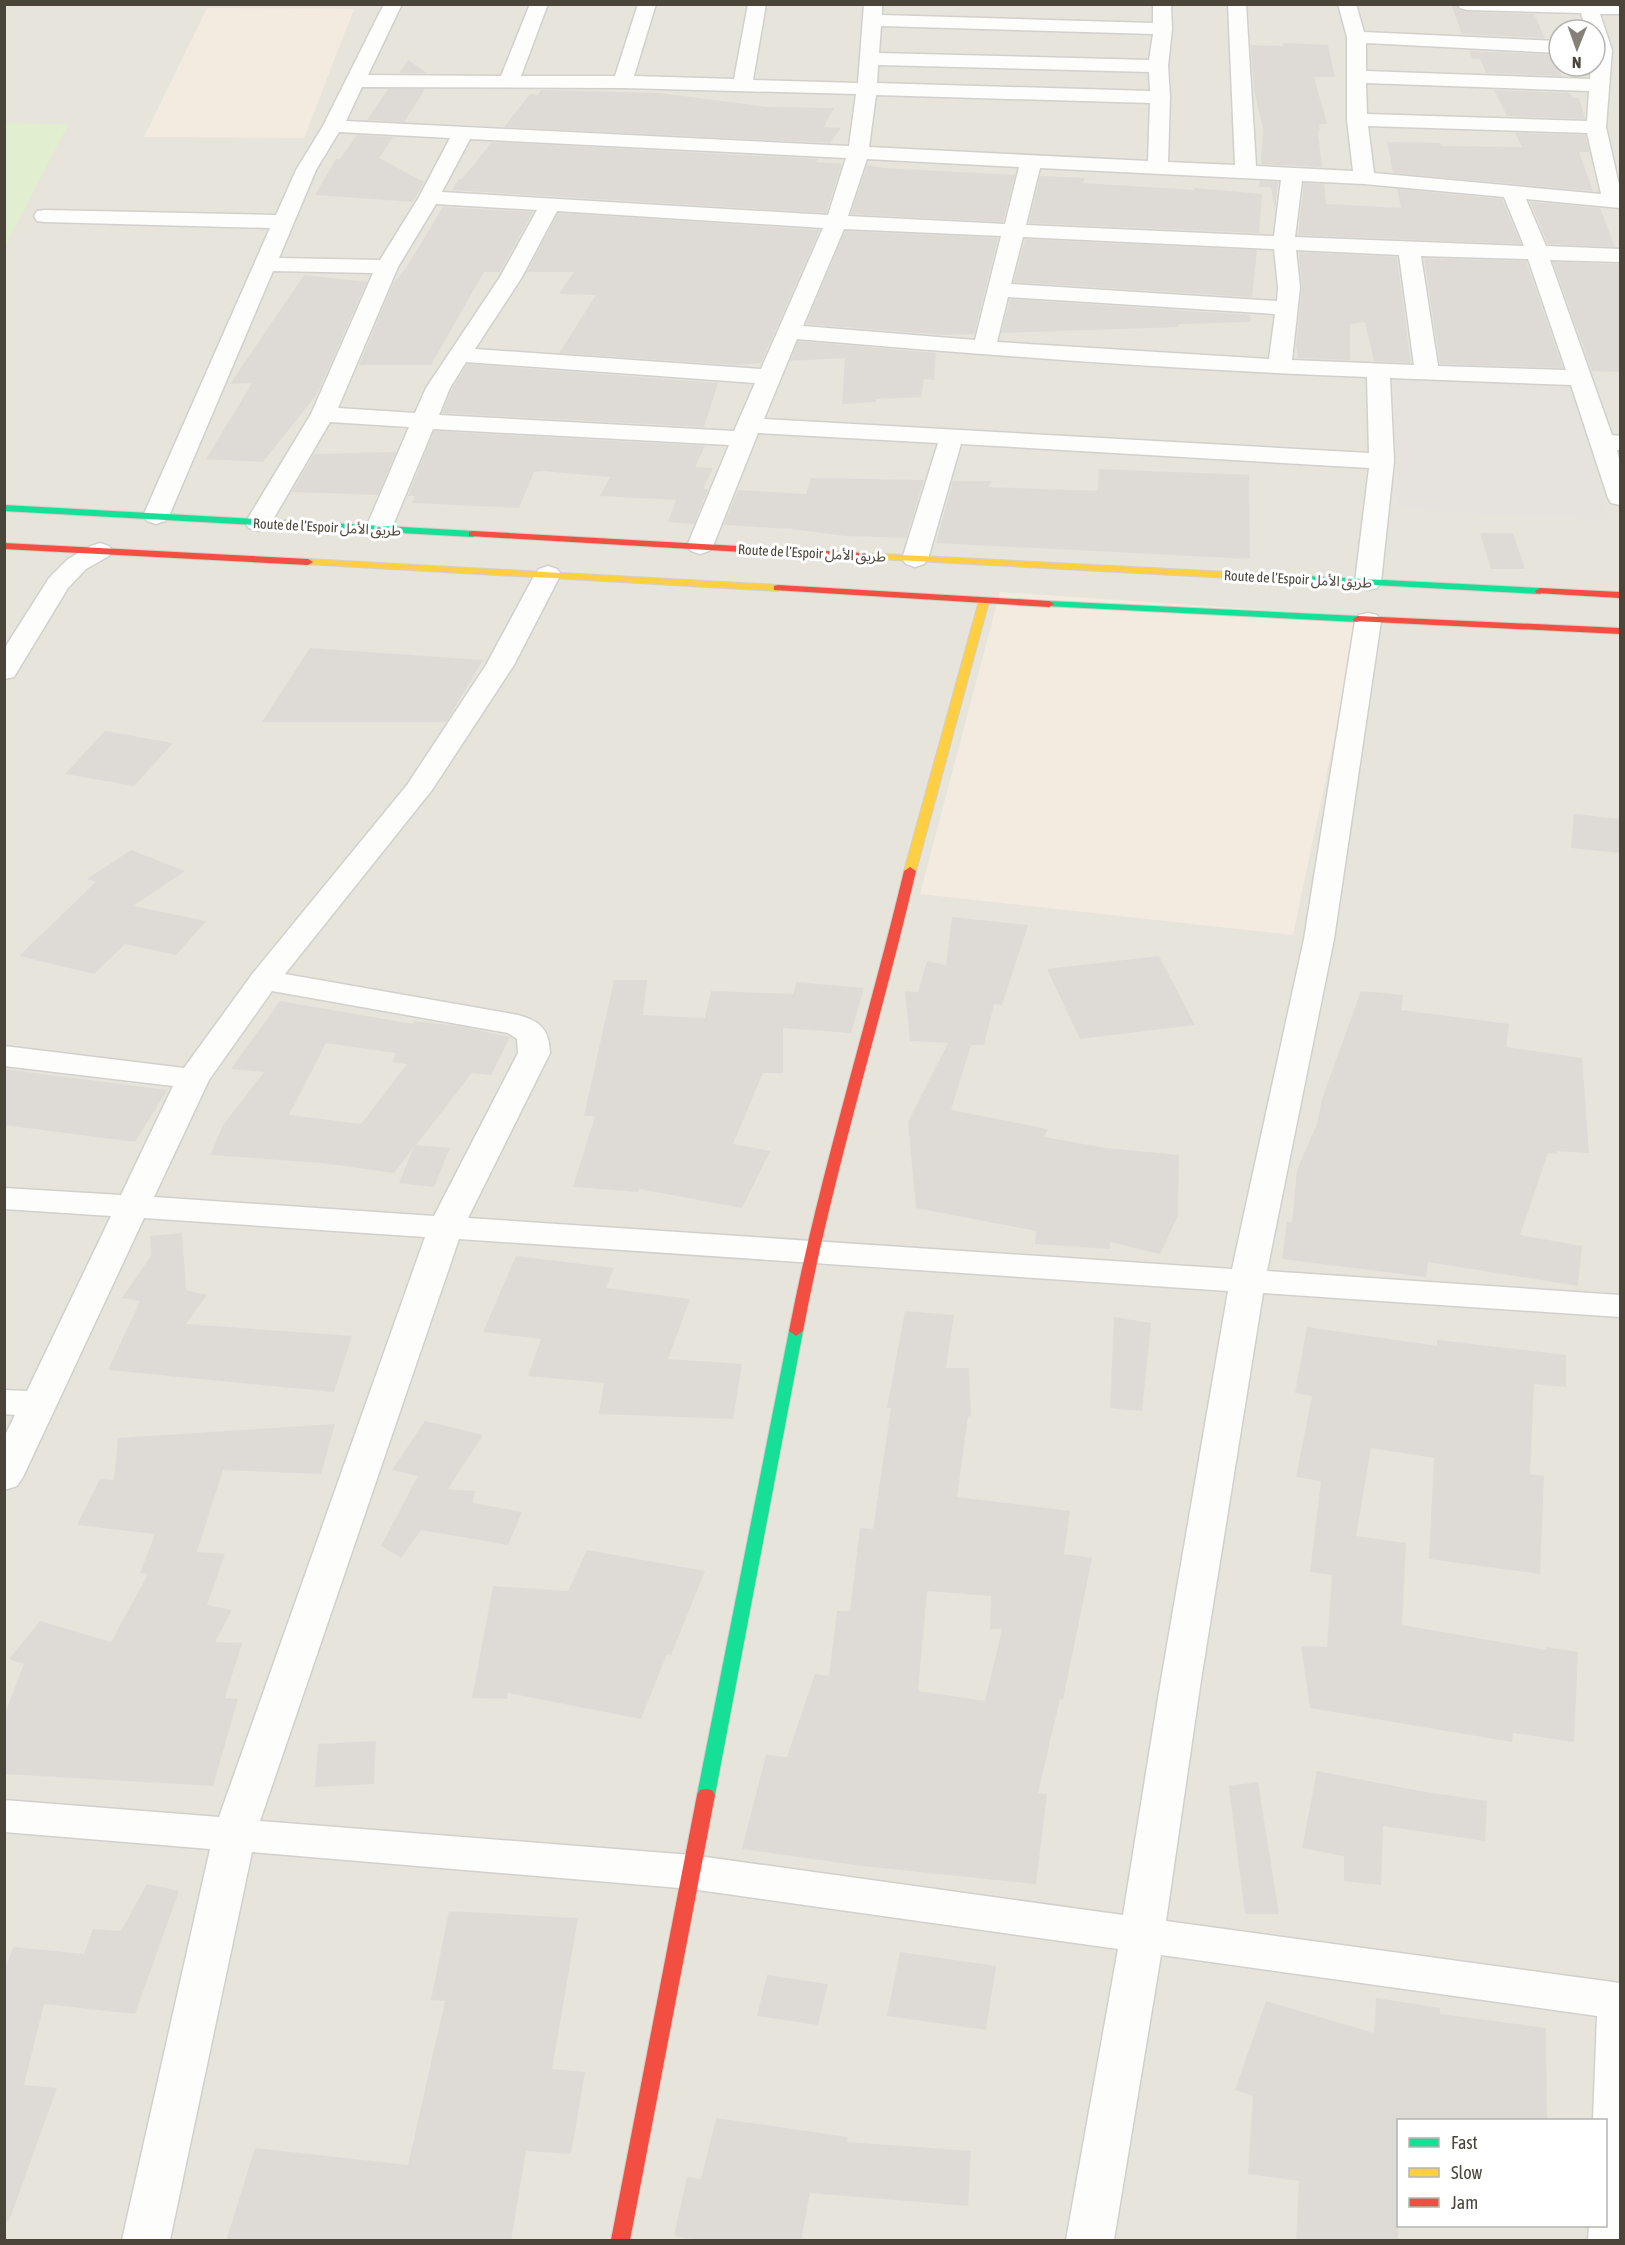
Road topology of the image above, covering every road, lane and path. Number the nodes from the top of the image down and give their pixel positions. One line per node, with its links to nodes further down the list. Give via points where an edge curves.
1 (393, 4): 20 (street)
2 (538, 4): 21 (street)
3 (647, 4): 22 (street)
4 (757, 4): 24 (street)
5 (1162, 4): 13 (street)
6 (1237, 4): 34 (street)
7 (1347, 4): 14 (street)
8 (1467, 4): 9 (street)
9 (1589, 8): 10 (street); 12 (street)
10 (1620, 9)
11 (872, 12): 13 (street); 16 (street)
12 (1593, 18)
13 (1163, 29): 17 (street)
14 (1356, 37): 15 (street); 18 (street)
15 (1547, 46)
16 (868, 59): 17 (street); 25 (street)
17 (1158, 66): 26 (street)
18 (1358, 77): 23 (street); 27 (street)
19 (1600, 78): 23 (street)
20 (355, 81): 21 (street); 28 (street)
21 (509, 81): 22 (street)
22 (623, 82): 24 (street)
23 (1598, 85): 29 (street)
24 (742, 87): 25 (street)
25 (867, 89): 26 (street); 31 (street)
26 (1160, 97): 33 (street)
27 (1357, 120): 29 (street); 36 (street)
28 (333, 126): 30 (street); 42 (street, via 306,170)
29 (1596, 127): 39 (street)
30 (463, 133): 31 (street); 38 (street)
31 (858, 154): 32 (street); 43 (street)
32 (1031, 161): 33 (street); 44 (street)
33 (1158, 167): 34 (street)
34 (1246, 172): 35 (street)
35 (1292, 175): 36 (street); 45 (street)
36 (1364, 178): 37 (street)
37 (1512, 191): 39 (street); 47 (street)
38 (429, 197): 40 (street); 50 (street)
39 (1617, 202)
40 (551, 203): 43 (street); 55 (street, via 512,277)
41 (45, 216): 42 (street)
42 (284, 222): 49 (street)
43 (836, 222): 44 (street); 53 (street)
44 (1012, 229): 45 (street); 51 (street)
45 (1284, 243): 46 (street); 52 (street)
46 (1409, 249): 47 (street); 58 (street)
47 (1537, 252): 48 (street); 60 (street)
48 (1620, 255)
49 (265, 264): 50 (street); 69 (street)
50 (387, 267): 61 (street)
51 (999, 290): 52 (street); 54 (street)
52 (1287, 308): 56 (street)
53 (789, 332): 54 (street); 59 (street)
54 (984, 348): 56 (street)
55 (461, 355): 59 (street); 62 (street, via 438,388)
56 (1280, 367): 57 (street)
57 (1378, 370): 58 (street); 66 (street)
58 (1427, 372): 60 (street)
59 (770, 377): 63 (street)
60 (1581, 378): 65 (street)
61 (323, 414): 62 (street); 70 (street)
62 (424, 421): 63 (street); 71 (street)
63 (747, 432): 64 (street); 73 (street)
64 (952, 435): 66 (street); 75 (street)
65 (1611, 443): 67 (street)
66 (1382, 461): 77 (street)
67 (1620, 498)
68 (4, 508): 69 (main road, Route de l’Espoir طريق الأمل)
69 (156, 516): 70 (main road, Route de l’Espoir طريق الأمل)
70 (258, 523): 71 (main road, Route de l’Espoir طريق الأمل)
71 (378, 530): 73 (main road, Route de l’Espoir طريق الأمل)
72 (4, 546): 74 (main road)
73 (700, 546): 75 (main road, Route de l’Espoir طريق الأمل)
74 (100, 551): 76 (main road); 82 (street, via 77,564 58,584)
75 (915, 559): 77 (main road, Route de l’Espoir طريق الأمل)
76 (548, 574): 79 (main road); 83 (street, via 500,665 418,790)
77 (1368, 582): 78 (main road, Route de l’Espoir طريق الأمل)
78 (1620, 595)
79 (984, 601): 80 (main road); 89 (main road)
80 (1368, 621): 81 (main road); 90 (street, via 1319,939)
81 (1620, 631)
82 (4, 671)
83 (264, 980): 85 (street); 88 (street, via 519,1024 533,1036 534,1053)
84 (4, 1056): 85 (street)
85 (193, 1079): 87 (street)
86 (4, 1198): 87 (street)
87 (132, 1206): 88 (street); 92 (street)
88 (446, 1227): 89 (street); 95 (street)
89 (811, 1252): 90 (street); 96 (main road)
90 (1247, 1282): 91 (street); 97 (street)
91 (1620, 1306)
92 (21, 1403): 93 (street)
93 (4, 1477)
94 (4, 1816): 95 (street)
95 (234, 1836): 96 (street); 99 (street)
96 (691, 1872): 97 (street); 100 (main road)
97 (1142, 1935): 98 (street); 101 (street)
98 (1620, 2002): 102 (street)
99 (146, 2241)
100 (620, 2241)
101 (1090, 2241)
102 (1612, 2241)

